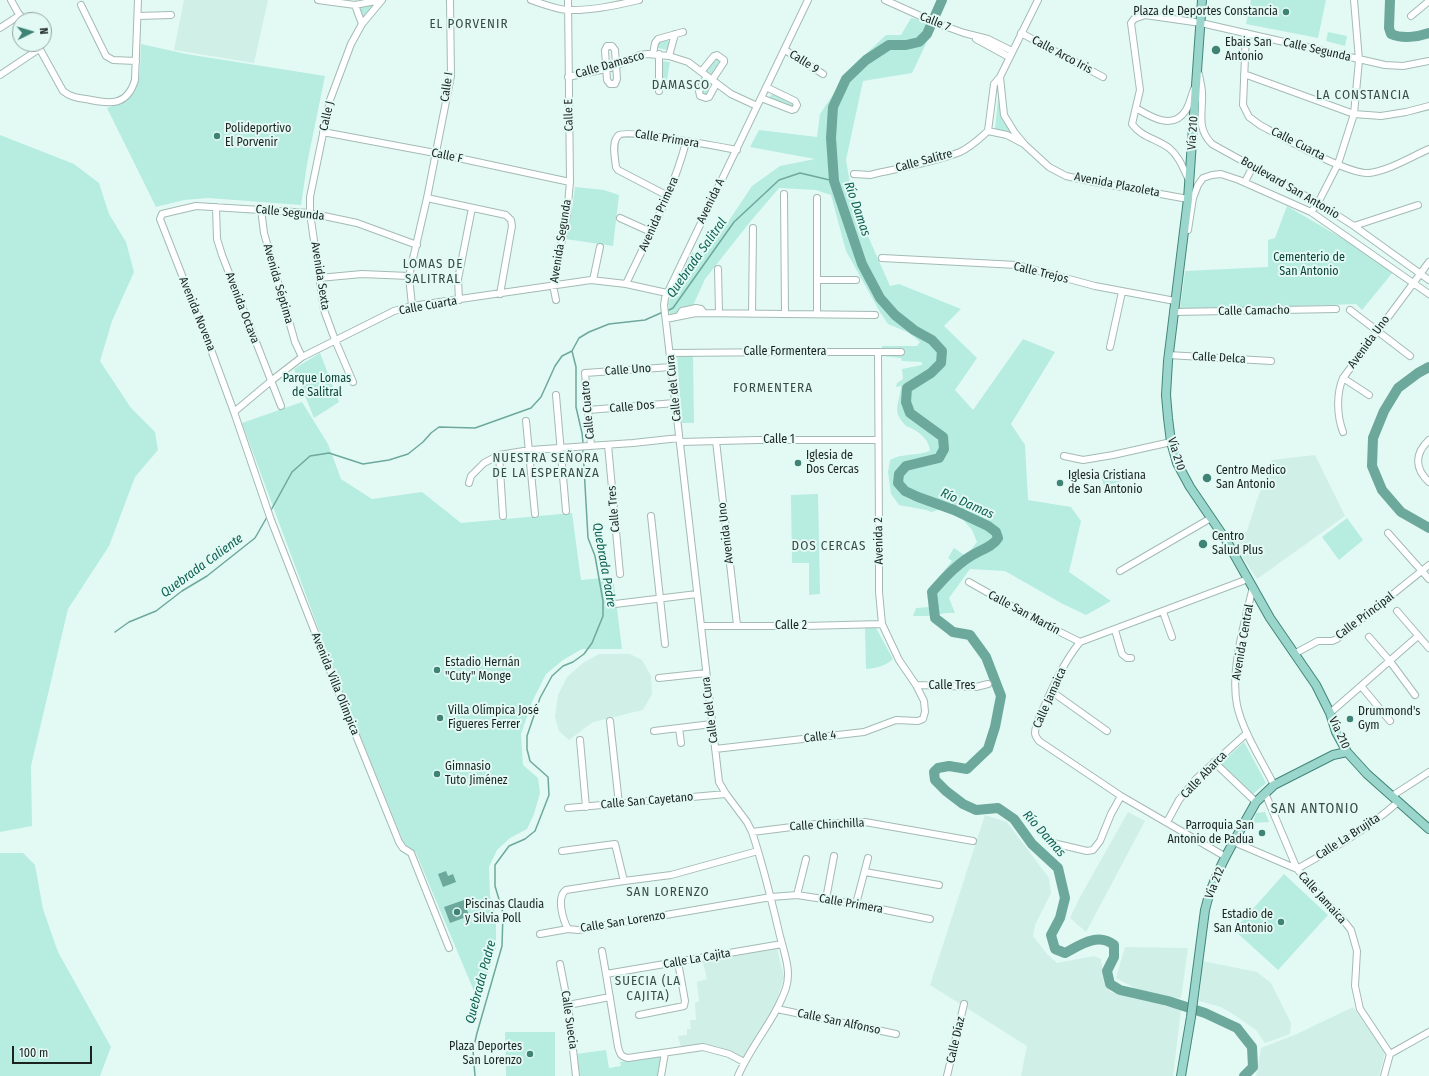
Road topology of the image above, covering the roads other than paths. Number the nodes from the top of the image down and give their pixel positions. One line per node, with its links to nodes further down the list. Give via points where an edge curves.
1 (11, 0): 18 (street)
2 (138, 0): 19 (street)
3 (318, 0): 15 (street)
4 (382, 0): 15 (street); 24 (street, Calle J)
5 (450, 0): 64 (street, Calle I, via 450,76)
6 (531, 0): 17 (street)
7 (568, 0): 17 (street, Calle E)
8 (639, 0): 17 (street, via 611,7)
9 (808, 0): 30 (street, Avenida A)
10 (1038, 0): 27 (street)
11 (1202, 0): 23 (main road, Vía 210)
12 (1354, 0): 36 (street)
13 (889, 1): 34 (street, Calle 7, via 936,23 988,39)
14 (1429, 1): 21 (street)
15 (360, 3): 24 (street)
16 (81, 5): 37 (street, via 106,56 113,60)
17 (567, 10): 46 (street, Calle E)
18 (18, 12)
19 (138, 16): 20 (street); 37 (street)
20 (171, 16)
21 (1411, 16)
22 (12, 22): 25 (street)
23 (1201, 23): 28 (street, Calle Segunda); 41 (main road, Vía 210); 56 (street, Calle Segunda, via 1145,15 1134,19 1131,23 1140,90)
24 (362, 24): 59 (street, Calle J, via 351,44 330,100)
25 (0, 28)
26 (683, 32): 29 (street)
27 (1021, 33): 34 (street); 48 (street, Calle Arco Iris)
28 (1246, 33): 36 (street, Calle Segunda); 44 (street, Calle Cuarta)
29 (675, 34): 33 (street, via 658,39 655,43); 35 (street)
30 (785, 50): 43 (street, Calle 9); 51 (street, Avenida A)
31 (30, 52): 45 (street)
32 (41, 52): 37 (street, via 68,96 105,103 114,103 132,91)
33 (656, 54): 35 (street, Calle Damasco); 39 (street, Calle Damasco, via 640,55); 52 (street)
34 (1010, 54): 47 (street)
35 (669, 56): 42 (street, Calle Damasco, via 688,62)
36 (1359, 60): 38 (street, Calle Segunda, via 1395,66); 57 (street)
37 (136, 61)
38 (1429, 61)
39 (616, 65): 40 (street, Calle Damasco); 40 (street, via 615,84 608,83); 40 (street, via 614,47 607,46)
40 (606, 69): 46 (street, Calle Damasco)
41 (1198, 69): 49 (main road, Vía 210); 66 (street, Boulevard San Antonio, via 1202,91 1201,124 1205,132 1212,144)
42 (701, 72): 50 (street, Calle Damasco); 50 (street, via 714,56 717,55 724,60)
43 (823, 74)
44 (1244, 74): 57 (street); 65 (street, Calle Cuarta, via 1243,105 1249,117)
45 (0, 75)
46 (568, 77): 69 (street, Calle E)
47 (1000, 77): 58 (street, via 994,84); 61 (street, Avenida Plazoleta, via 1004,115)
48 (1103, 77)
49 (1197, 78): 56 (street, via 1187,109 1177,119 1168,122 1156,119); 68 (main road, Vía 210)
50 (712, 80): 54 (street, Calle Damasco, via 731,94)
51 (766, 87): 53 (street, Avenida A); 53 (street, via 795,101 797,105 792,110)
52 (659, 91)
53 (761, 98): 54 (street, Avenida A)
54 (757, 106): 63 (street, Avenida A)
55 (1429, 106): 57 (street, via 1381,116)
56 (1136, 108): 68 (street, Calle Segunda, via 1132,121 1134,127 1168,147 1178,157)
57 (1354, 114): 65 (street)
58 (988, 131): 61 (street, via 1007,135); 67 (street, Calle Salitre, via 961,151 940,158 878,174)
59 (323, 132): 64 (street, Calle F); 82 (street, Calle J, via 310,197)
60 (686, 142): 63 (street, Calle Primera); 72 (street, Avenida Primera); 72 (street, Calle Primera, via 625,132 616,138 618,170)
61 (1025, 145): 75 (street, Avenida Plazoleta, via 1049,167 1066,176)
62 (1429, 149): 65 (street, Calle Cuarta, via 1377,172 1360,173)
63 (736, 150): 105 (street, Avenida A)
64 (435, 153): 69 (street, Calle F); 73 (street, Calle I)
65 (1338, 164): 76 (street)
66 (1253, 166): 70 (street); 76 (street, Boulevard San Antonio)
67 (854, 174)
68 (1190, 181): 75 (main road, Vía 210)
69 (570, 182): 103 (street, Avenida Segunda, via 567,215)
70 (1245, 182): 81 (street, Boulevard San Antonio); 88 (street, Boulevard San Antonio, via 1221,174 1204,178 1196,190)
71 (784, 194): 118 (street)
72 (668, 196): 87 (street, Avenida Primera)
73 (427, 198): 79 (street); 89 (street, Calle I)
74 (817, 198): 98 (street)
75 (1188, 199): 88 (main road, Vía 210)
76 (1318, 203): 81 (street); 85 (street, Boulevard San Antonio)
77 (1418, 205): 85 (street)
78 (216, 207): 80 (street, Calle Segunda); 83 (street, Calle Segunda, via 185,208 162,214); 135 (street, Avenida Octava, via 217,239 222,255)
79 (472, 208): 106 (street, via 506,215 511,220); 108 (street, via 458,279)
80 (261, 209): 82 (street, Calle Segunda); 130 (street, Avenida Séptima, via 264,233 295,342)
81 (1311, 212): 101 (street, Boulevard San Antonio)
82 (310, 213): 89 (street, Calle Segunda, via 357,223); 96 (street, Avenida Sexta)
83 (161, 217): 142 (street, Avenida Novena, via 160,221)
84 (620, 218): 87 (street)
85 (1354, 226): 94 (street, Boulevard San Antonio)
86 (753, 228): 117 (street)
87 (651, 232): 102 (street, Avenida Primera)
88 (1183, 241): 110 (main road, Vía 210)
89 (417, 245): 95 (street, Calle I)
90 (600, 247): 97 (street)
91 (882, 258): 104 (street, Calle Trejos, via 1018,265)
92 (1429, 262): 94 (street, Avenida Uno)
93 (718, 269): 116 (street)
94 (1420, 274): 100 (street, Boulevard San Antonio); 101 (street, Avenida Uno)
95 (410, 276): 96 (street, via 362,274); 112 (street, Calle I)
96 (319, 278): 123 (street, Avenida Sexta, via 324,310)
97 (593, 280): 102 (street, Calle Cuarta); 103 (street, Calle Cuarta)
98 (817, 280): 99 (street); 119 (street)
99 (856, 280)
100 (1429, 280)
101 (1413, 282): 107 (street, Boulevard San Antonio); 122 (street, Avenida Uno)
102 (626, 284): 105 (street, Calle Cuarta)
103 (553, 285): 106 (street, Calle Cuarta); 109 (street, Avenida Segunda)
104 (1122, 292): 110 (street, Calle Trejos); 124 (street)
105 (668, 293): 111 (street, Avenida A)
106 (500, 294): 108 (street, Calle Cuarta)
107 (1429, 294)
108 (459, 300): 112 (street, Calle Cuarta)
109 (556, 300)
110 (1175, 301): 115 (main road, Vía 210)
111 (664, 305): 121 (street, Calle del Cura)
112 (412, 306): 123 (street, Calle Cuarta, via 394,311)
113 (1336, 309): 115 (street, Calle Camacho)
114 (1350, 310): 122 (street)
115 (1173, 312): 128 (main road, Vía 210)
116 (719, 313): 117 (street); 121 (street)
117 (752, 314): 118 (street)
118 (785, 314): 119 (street)
119 (817, 314): 120 (street)
120 (875, 315)
121 (666, 317): 127 (street, Calle del Cura)
122 (1377, 331): 129 (street); 134 (street, Avenida Uno)
123 (335, 340): 130 (street, Calle Cuarta); 136 (street, Avenida Sexta)
124 (1110, 347)
125 (878, 352): 126 (street, Calle Formentera); 127 (street, Calle Formentera); 146 (street, Avenida 2)
126 (901, 352)
127 (670, 353): 132 (street, Calle del Cura)
128 (1168, 355): 131 (street, Calle Delca); 149 (main road, Vía 210, via 1166,395)
129 (1410, 356)
130 (302, 358): 135 (street, Calle Cuarta)
131 (1271, 361)
132 (671, 367): 133 (street, Calle Uno); 139 (street, Calle del Cura)
133 (585, 374): 141 (street, Calle Cuatro)
134 (1343, 378): 138 (street); 144 (street, Avenida Uno, via 1338,398)
135 (271, 380): 140 (street, Avenida Octava); 142 (street, Calle Cuarta)
136 (353, 382)
137 (556, 395): 152 (street)
138 (1369, 395)
139 (675, 403): 141 (street, Calle Dos); 145 (street, Calle del Cura)
140 (281, 406)
141 (588, 410): 151 (street, Calle Cuatro)
142 (234, 412): 245 (street, Avenida Villa Olímpica, via 267,511 334,681 399,842 411,853)
143 (526, 421): 153 (street)
144 (1343, 432)
145 (680, 440): 148 (street, Calle 1); 150 (street, Calle 1); 172 (street, Calle del Cura)
146 (878, 440): 148 (street, Calle 1); 177 (street, Avenida 2, via 879,592)
147 (1429, 440): 156 (street, via 1420,452 1418,465 1421,474)
148 (716, 441): 178 (street, Avenida Uno)
149 (1171, 442): 155 (street, via 1083,460); 162 (main road, Vía 210, via 1182,475)
150 (608, 445): 151 (street, Calle 1); 167 (street, Calle Tres)
151 (591, 446): 152 (street, Calle 1)
152 (561, 448): 153 (street, Calle 1); 158 (street)
153 (529, 450): 154 (street, Calle 1); 159 (street)
154 (499, 454): 157 (street, via 484,463 471,476); 160 (street)
155 (1064, 456)
156 (1429, 482)
157 (469, 483)
158 (566, 511)
159 (535, 514)
160 (503, 516)
161 (651, 516): 173 (street)
162 (1211, 518): 165 (street); 169 (main road, Vía 210)
163 (1388, 533): 166 (street)
164 (1429, 565): 166 (street, Calle Principal)
165 (1120, 571)
166 (1423, 571): 168 (street); 187 (street, Calle Principal, via 1337,639 1318,641)
167 (620, 574)
168 (1429, 578)
169 (1248, 579): 171 (main road, Vía 210); 176 (street)
170 (969, 582): 184 (street, Calle San Martín)
171 (1253, 587): 187 (main road, Vía 210); 205 (street, Avenida Central, via 1235,682 1237,704)
172 (697, 594): 173 (street); 179 (street, Calle del Cura)
173 (659, 599): 174 (street); 185 (street)
174 (615, 604)
175 (1397, 611): 181 (street)
176 (1163, 612): 180 (street); 182 (street)
177 (882, 624): 178 (street, Calle 2); 193 (street, Avenida 2, via 899,660)
178 (737, 625): 179 (street, Calle 2)
179 (701, 626): 190 (street, Calle del Cura)
180 (1115, 630): 184 (street); 188 (street, via 1122,654 1126,658)
181 (1418, 636): 186 (street); 189 (street)
182 (1172, 637)
183 (1369, 637): 189 (street)
184 (1080, 642): 195 (street, Calle Jamaica)
185 (665, 644)
186 (1429, 648)
187 (1294, 654): 197 (main road, Vía 210, via 1316,685)
188 (1131, 658)
189 (1389, 660): 194 (street); 196 (street)
190 (706, 673): 191 (street); 201 (street, Calle del Cura)
191 (659, 678)
192 (988, 684): 193 (street, Calle Tres, via 976,687)
193 (916, 685): 198 (street, Avenida 2, via 924,701)
194 (1361, 686): 197 (street); 200 (street)
195 (1051, 691): 204 (street); 215 (street, Calle Jamaica, via 1040,717 1036,738)
196 (1415, 695)
197 (1330, 713): 209 (main road, Vía 210, via 1336,732)
198 (923, 719): 208 (street, Calle 4, via 896,720 864,732)
199 (610, 721): 218 (street)
200 (1390, 721)
201 (712, 724): 202 (street); 208 (street, Calle del Cura)
202 (679, 728): 203 (street); 207 (street)
203 (654, 731)
204 (1107, 731)
205 (1247, 733): 210 (street, Calle Abarca); 212 (street, Avenida Central)
206 (580, 740): 219 (street)
207 (681, 743)
208 (715, 749): 214 (street, Calle del Cura, via 719,782)
209 (1347, 752): 212 (main road, Vía 212, via 1332,755); 216 (main road, Vía 210)
210 (1214, 762): 217 (street); 221 (street, Calle Abarca, via 1179,800)
211 (1429, 772): 216 (street, Calle La Brujita)
212 (1274, 784): 213 (main road, Vía 212)
213 (1265, 793): 217 (main road, Vía 212); 233 (street)
214 (726, 794): 218 (street, Calle San Cayetano); 223 (street, Calle del Cura)
215 (1121, 796): 221 (street, Calle Jamaica); 226 (street, via 1100,841 1093,850 1087,851)
216 (1395, 799): 222 (main road, Vía 210); 233 (street, Calle La Brujita, via 1383,815 1347,840)
217 (1256, 802): 225 (main road, Vía 212)
218 (619, 804): 219 (street, Calle San Cayetano)
219 (586, 806): 220 (street, Calle San Cayetano)
220 (568, 808)
221 (1167, 822): 230 (street, Calle Jamaica)
222 (1429, 829)
223 (752, 832): 224 (street, Calle Chinchilla, via 816,824 865,822); 228 (street, Calle del Cura)
224 (973, 842)
225 (1234, 842): 230 (main road, Vía 212); 233 (street, Calle Jamaica)
226 (1053, 843)
227 (562, 851): 235 (street, via 615,844)
228 (758, 851): 235 (street, Calle San Lorenzo, via 671,875); 238 (street, Calle del Cura)
229 (834, 856): 239 (street)
230 (1226, 857): 264 (main road, Vía 212, via 1210,891 1205,910)
231 (868, 858): 234 (street)
232 (806, 859): 237 (street)
233 (1297, 869): 258 (street, Calle Jamaica, via 1339,914 1350,930 1357,951 1355,986 1360,1009)
234 (865, 872): 236 (street); 240 (street)
235 (624, 881): 242 (street, Calle San Lorenzo, via 563,893 561,901)
236 (938, 885)
237 (797, 895): 238 (street, Calle Primera); 239 (street, Calle Primera)
238 (771, 897): 242 (street, Calle San Lorenzo, via 578,930); 244 (street, Calle del Cura)
239 (826, 899): 240 (street, Calle Primera)
240 (856, 904): 241 (street, Calle Primera)
241 (930, 920)
242 (568, 929): 243 (street)
243 (540, 934)
244 (782, 944): 247 (street, Calle La Cajita); 253 (street, Calle del Cura, via 788,977)
245 (449, 948)
246 (602, 951): 249 (street)
247 (678, 962): 249 (street, Calle La Cajita); 254 (street, via 684,1006)
248 (560, 964): 252 (street, Calle Suecia)
249 (606, 974): 250 (street)
250 (610, 997): 252 (street); 257 (street, via 621,1055 628,1058)
251 (964, 1004): 263 (street, Calle Díaz)
252 (568, 1005): 260 (street, Calle Suecia)
253 (780, 1010): 256 (street, Calle San Alfonso); 259 (street, Calle del Cura)
254 (639, 1015)
255 (1429, 1032): 258 (street)
256 (896, 1034)
257 (665, 1053): 259 (street, via 703,1047 729,1054); 261 (street)
258 (1390, 1054): 265 (street)
259 (744, 1062): 262 (street, Calle del Cura)
260 (576, 1076)
261 (661, 1076)
262 (738, 1076)
263 (947, 1076)
264 (1181, 1076)
265 (1384, 1076)

